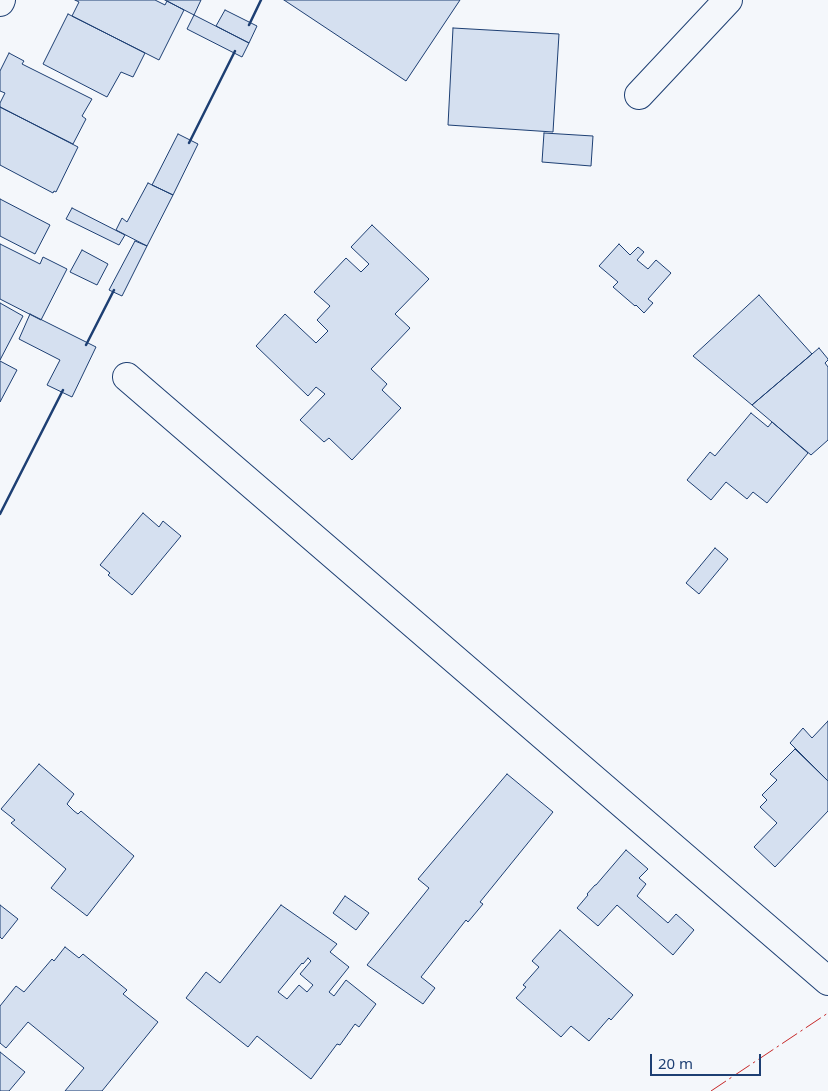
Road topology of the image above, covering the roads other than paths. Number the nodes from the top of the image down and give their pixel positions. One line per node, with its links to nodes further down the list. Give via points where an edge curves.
1 (728, 0): 2 (street)
2 (639, 94)
3 (127, 377): 4 (street)
4 (828, 982)

